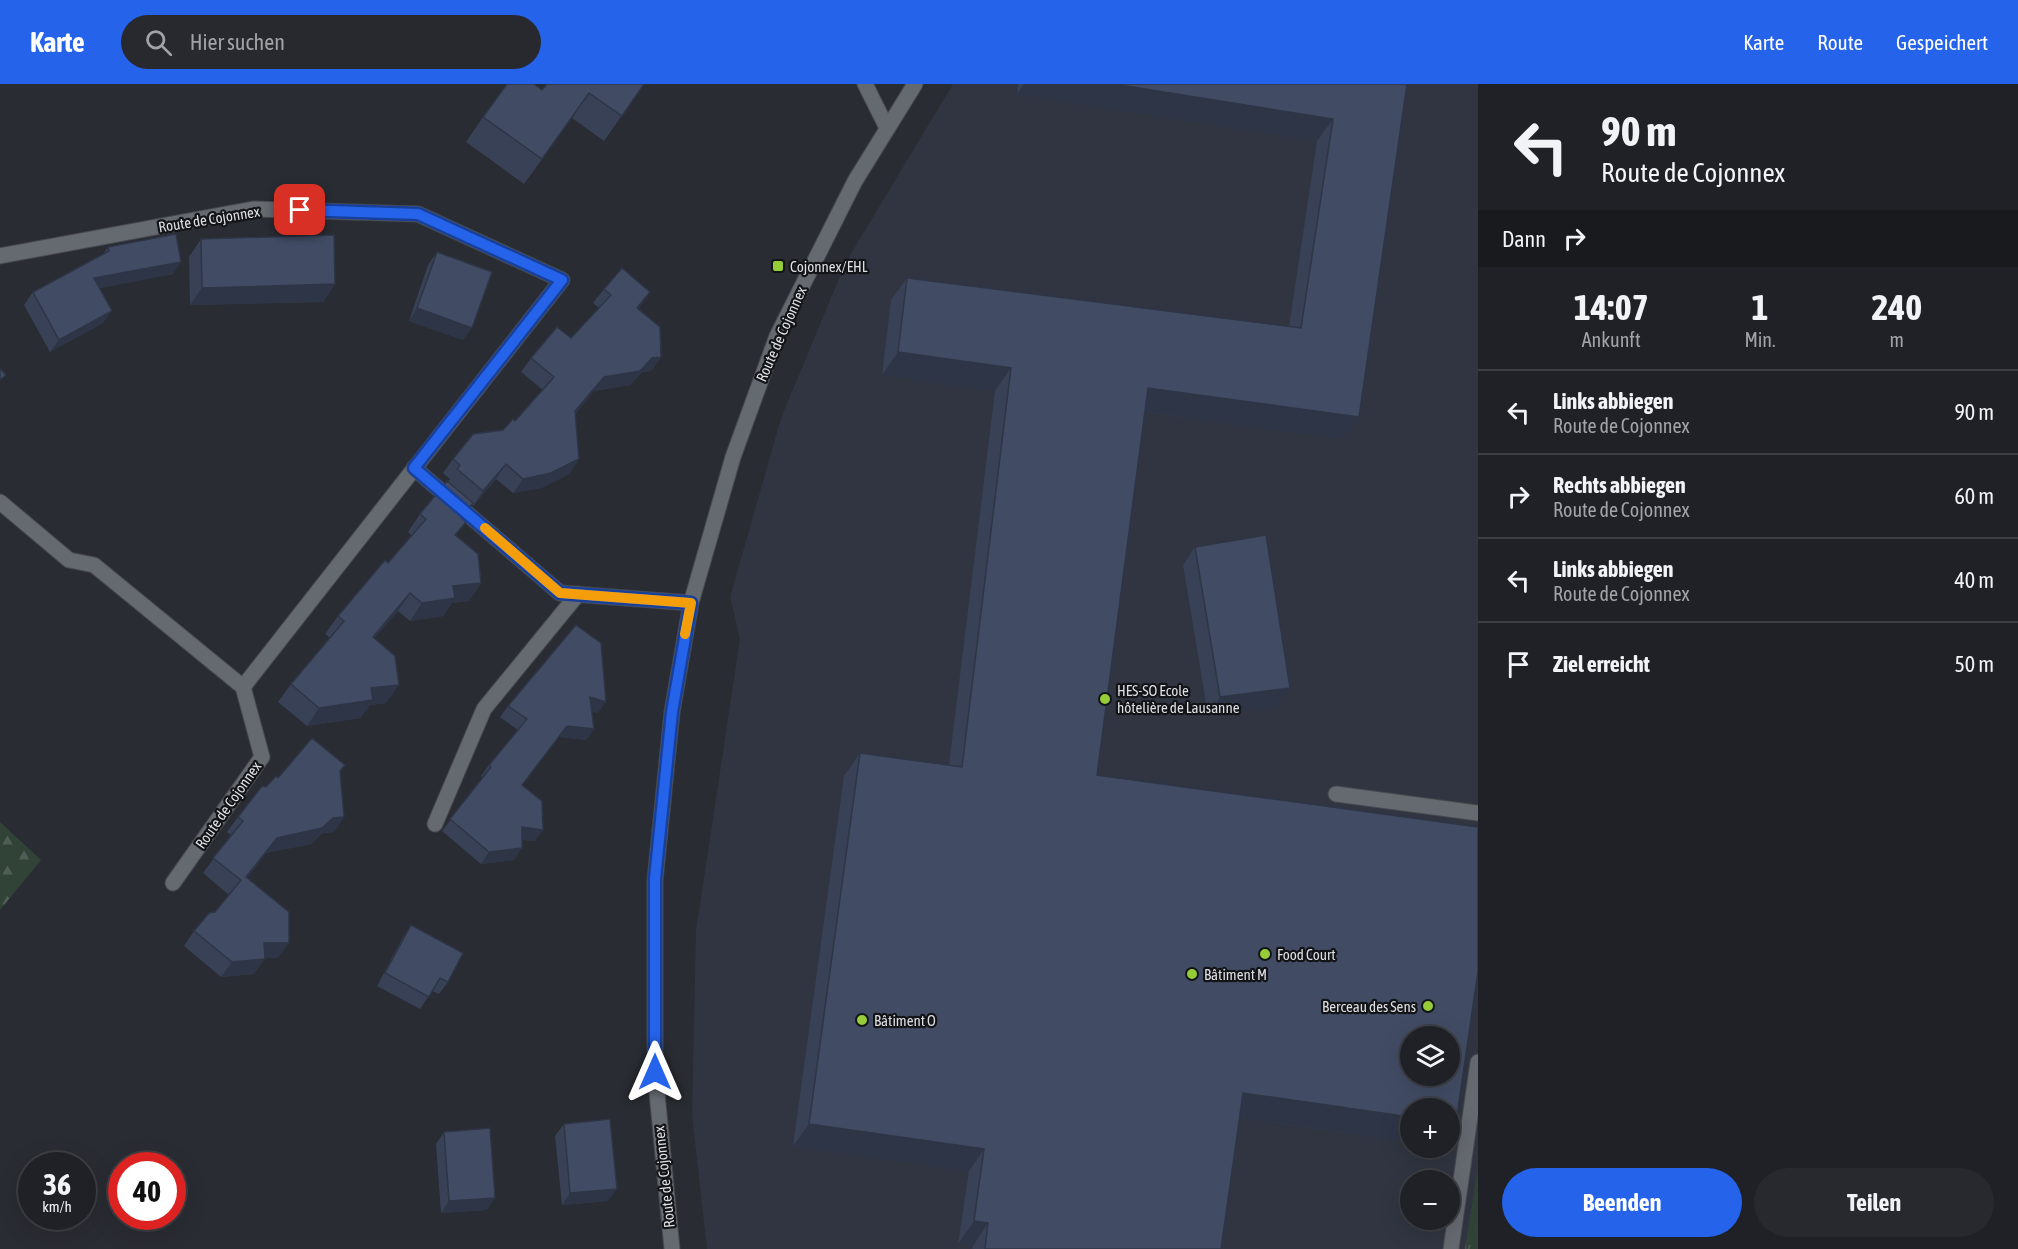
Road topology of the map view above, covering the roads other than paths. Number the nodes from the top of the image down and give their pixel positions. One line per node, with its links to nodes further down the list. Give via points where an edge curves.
1 (865, 84): 3 (street)
2 (915, 84): 3 (street, Route de Cojonnex)
3 (887, 128): 8 (street, Route de Cojonnex, via 855,180 777,336 733,457)
4 (0, 256): 5 (street, Route de Cojonnex, via 253,209 418,214 562,280)
5 (414, 468): 7 (street, via 560,593); 9 (street, Route de Cojonnex)
6 (0, 502): 9 (street, via 69,560 94,565)
7 (578, 594): 8 (street); 12 (street, via 484,709)
8 (691, 603): 15 (street, Route de Cojonnex, via 672,712 655,879 655,1072)
9 (243, 687): 13 (street, Route de Cojonnex, via 262,757)
10 (1336, 794): 11 (street)
11 (1478, 813)
12 (435, 824)
13 (173, 883)
14 (1478, 1062): 16 (street)
15 (672, 1249)
16 (1451, 1249)

